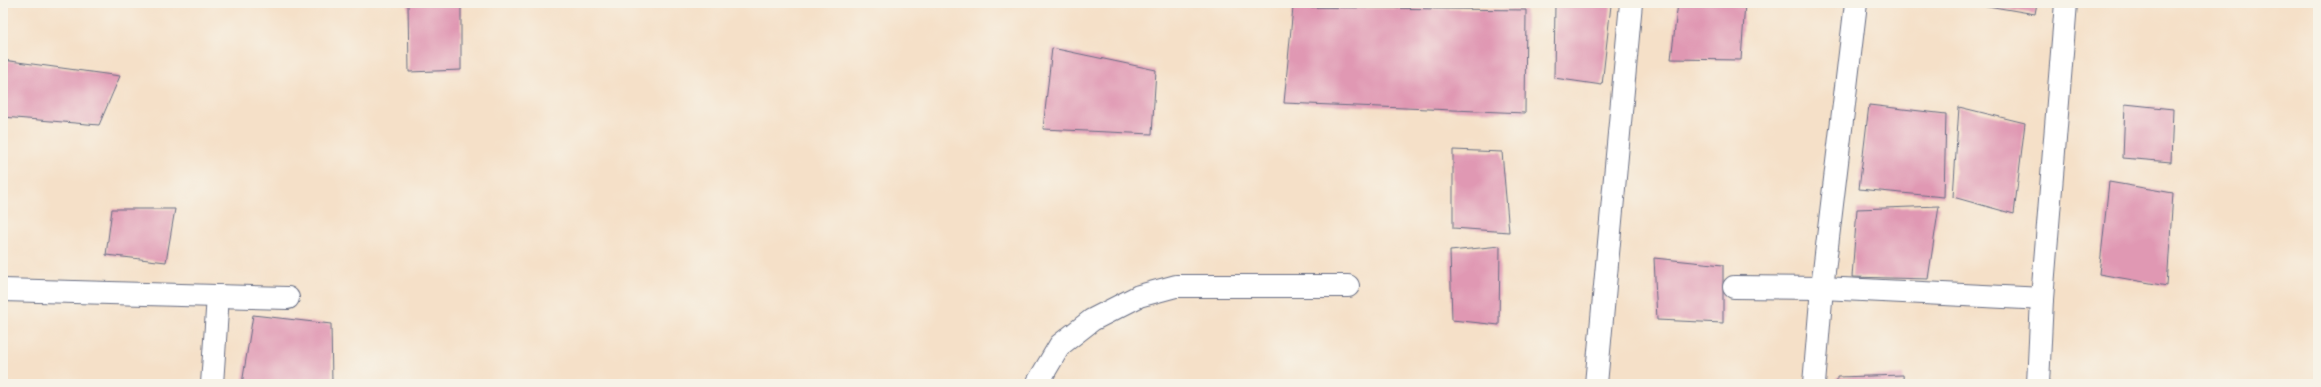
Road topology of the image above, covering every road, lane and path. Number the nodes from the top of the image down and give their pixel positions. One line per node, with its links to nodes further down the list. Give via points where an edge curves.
1 (1631, 3): 13 (street)
2 (1856, 3): 6 (street)
3 (2066, 3): 10 (street)
4 (1348, 286): 12 (street, via 1176,286 1139,296 1092,320 1060,345)
5 (1734, 287): 6 (street)
6 (1822, 288): 10 (street); 14 (street)
7 (3, 290): 8 (street)
8 (218, 296): 9 (street); 11 (street)
9 (288, 298)
10 (2042, 299): 15 (street)
11 (212, 384)
12 (1037, 384)
13 (1596, 384)
14 (1814, 384)
15 (2038, 384)

